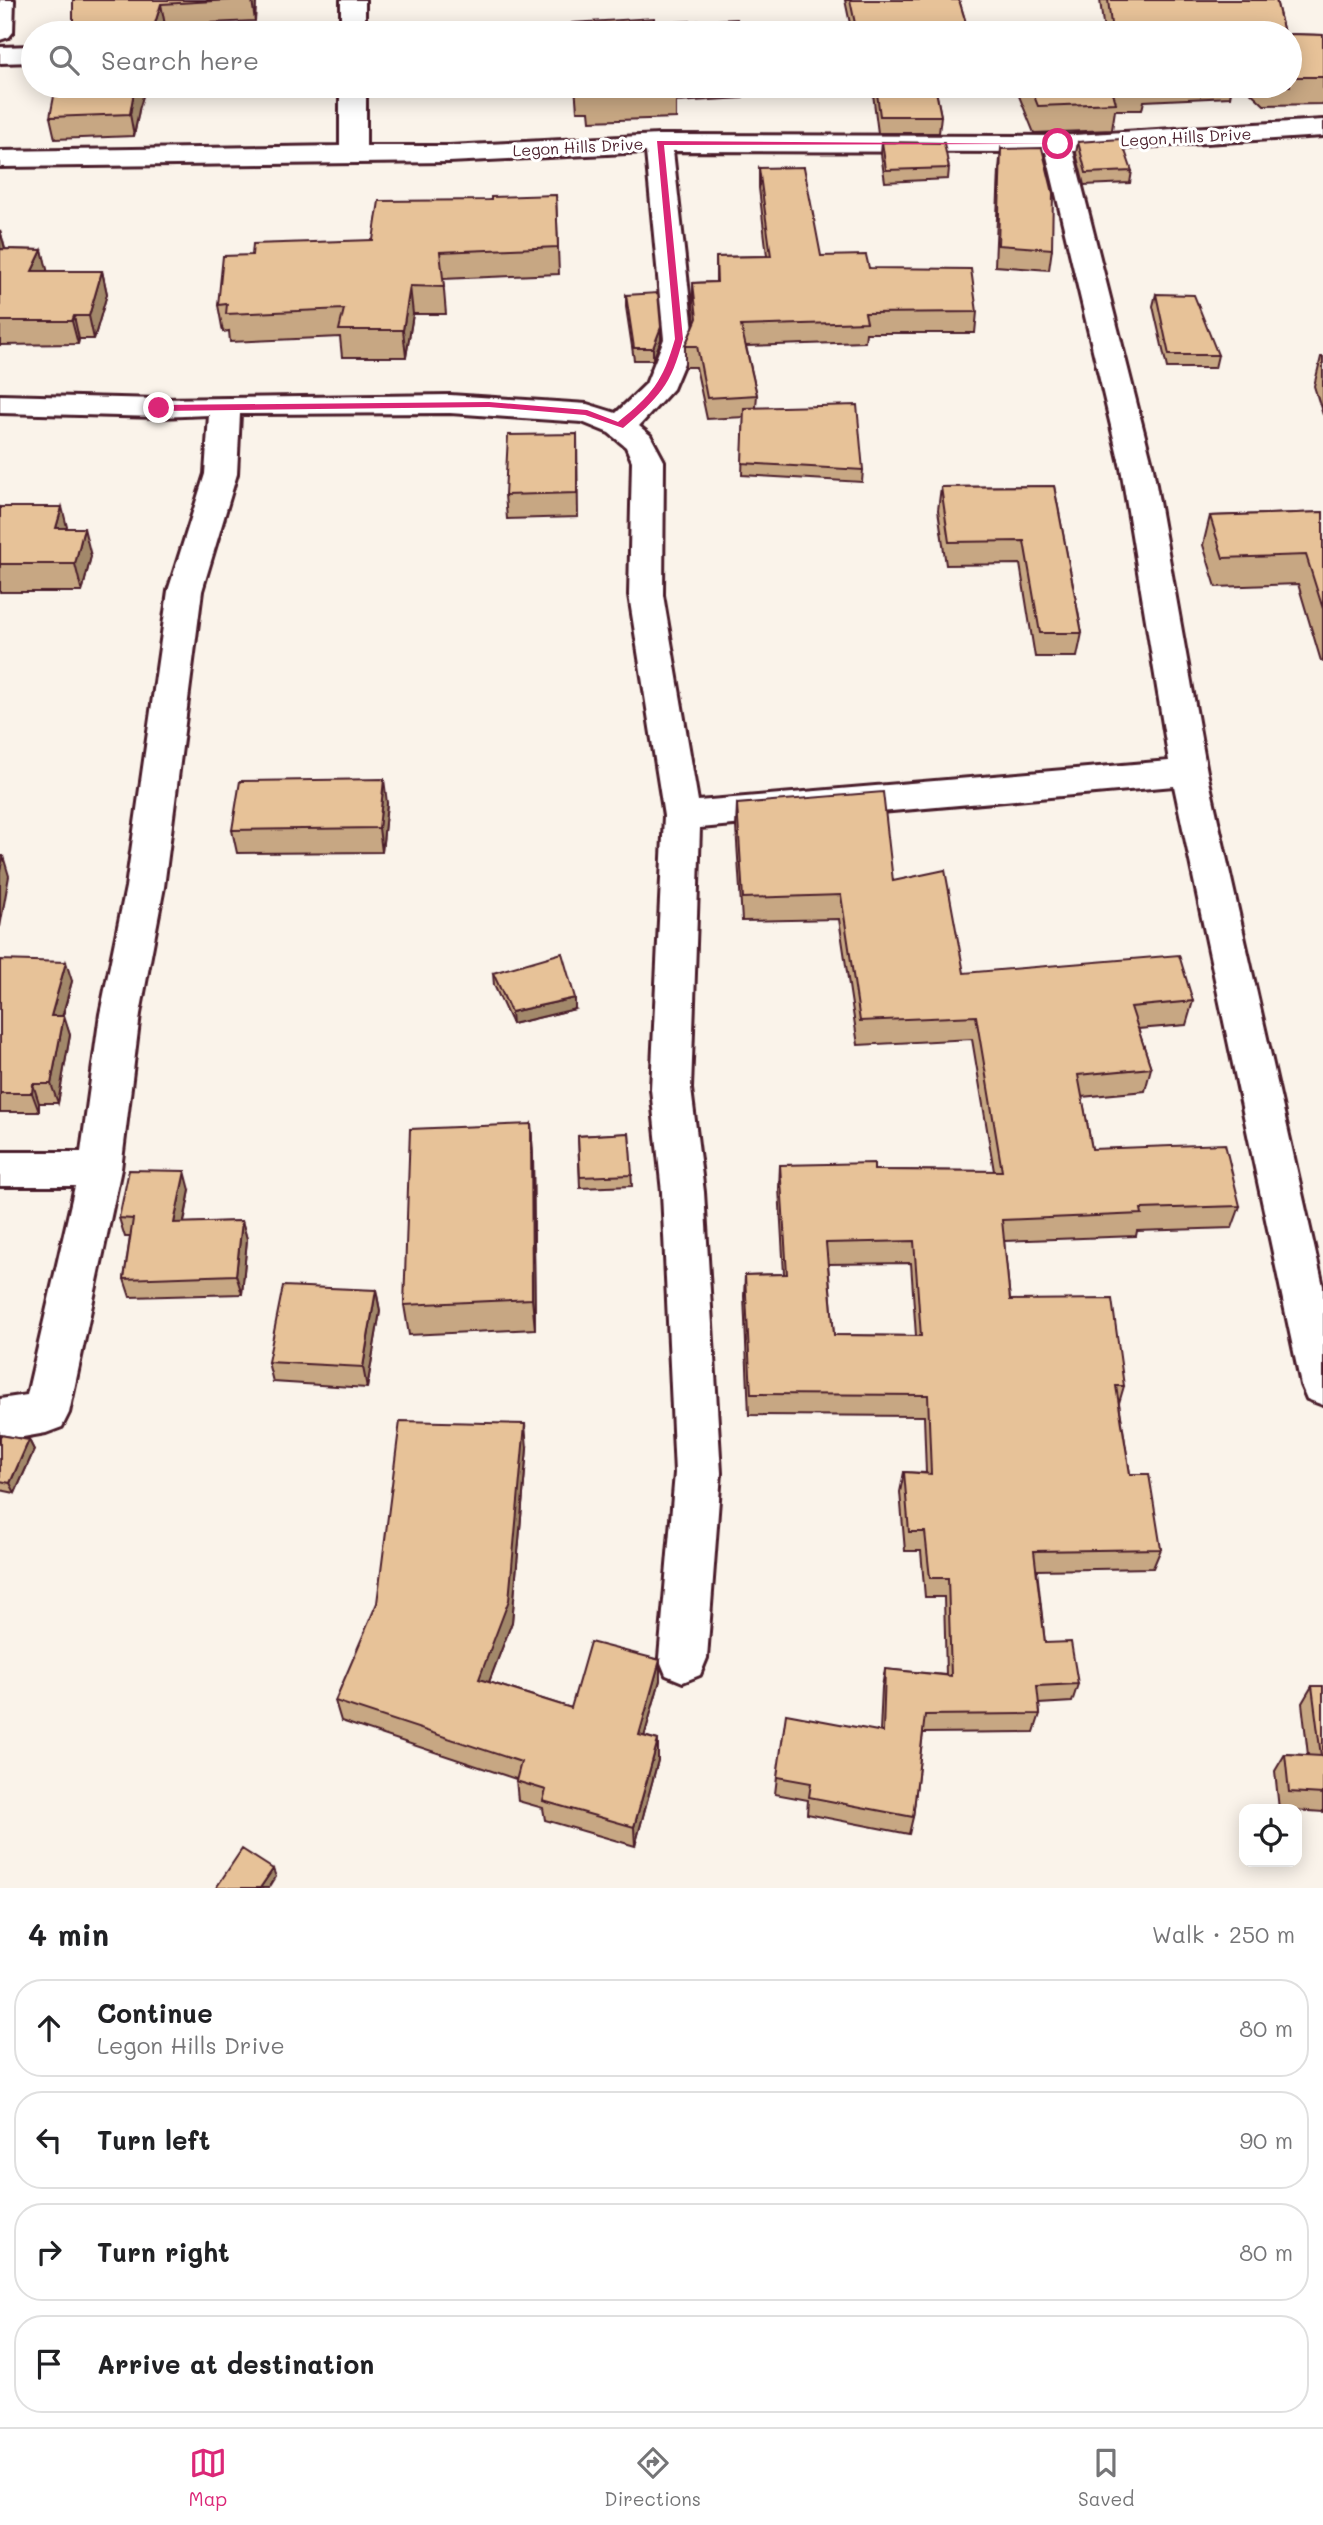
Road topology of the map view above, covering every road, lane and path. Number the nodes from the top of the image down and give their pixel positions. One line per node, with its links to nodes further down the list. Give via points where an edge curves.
1 (2, 0): 4 (street)
2 (353, 0): 3 (street)
3 (353, 21)
4 (0, 32)
5 (21, 54): 6 (street)
6 (0, 55)
7 (353, 98): 11 (street)
8 (1323, 128): 10 (street, Legon Hills Drive)
9 (659, 143): 10 (street, Legon Hills Drive); 11 (street, Legon Hills Drive); 15 (street, via 679,339 670,370 654,397)
10 (1058, 144): 16 (street, via 1137,468)
11 (353, 154): 12 (street, Legon Hills Drive)
12 (0, 159)
13 (0, 404): 14 (street)
14 (225, 405): 15 (street, via 489,404 587,413); 19 (street, via 221,474 186,591)
15 (620, 426): 17 (street, via 639,442 648,461 646,595)
16 (1189, 772): 17 (street); 20 (street)
17 (682, 816): 22 (street, via 671,1088 683,1192 698,1473)
18 (0, 1169): 19 (street)
19 (100, 1169): 21 (street, via 46,1413)
20 (1323, 1385)
21 (0, 1420)
22 (683, 1658)

